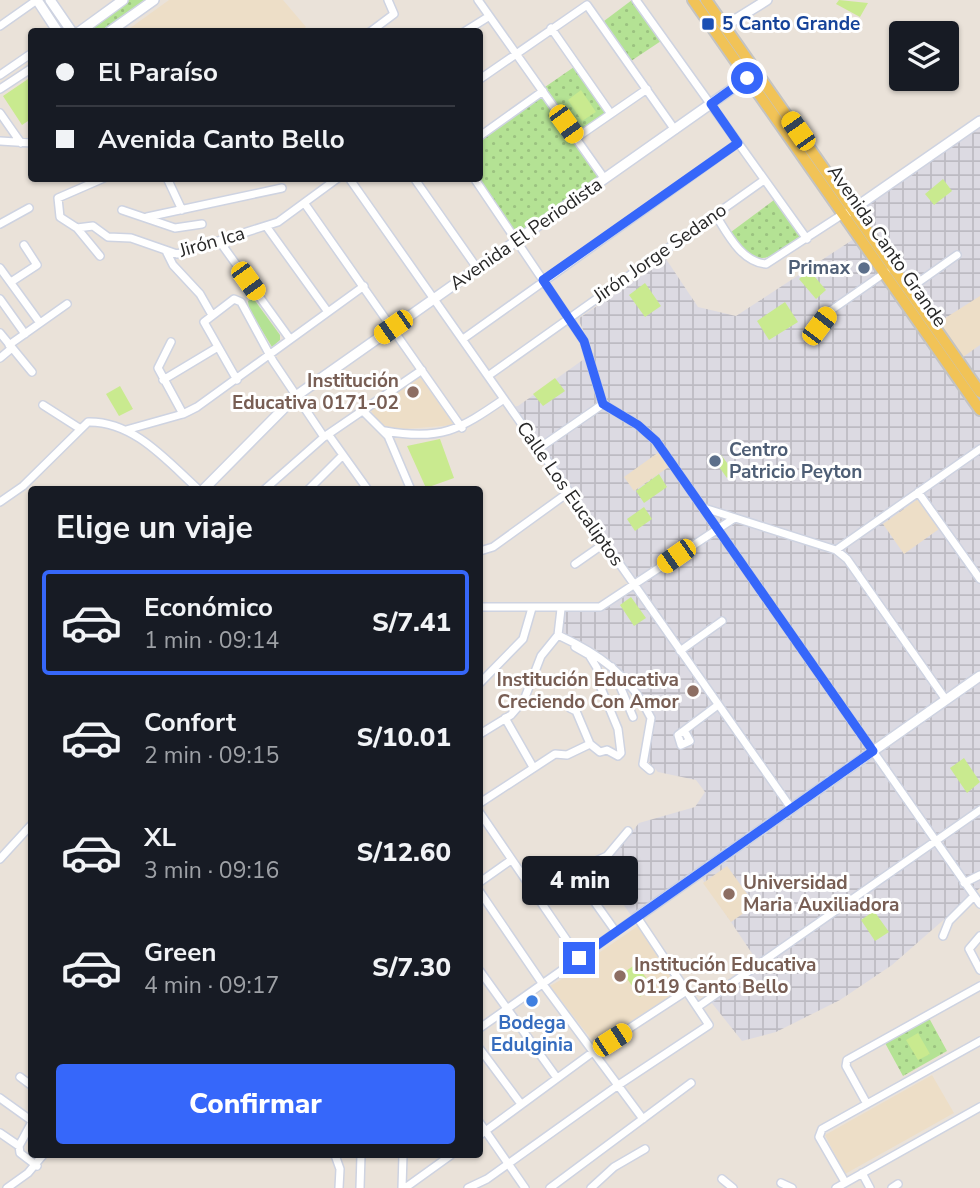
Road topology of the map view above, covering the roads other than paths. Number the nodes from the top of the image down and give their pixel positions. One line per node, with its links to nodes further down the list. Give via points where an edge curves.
1 (37, 0): 12 (street); 14 (street)
2 (50, 0): 15 (street)
3 (123, 0): 16 (street)
4 (154, 0): 17 (street)
5 (388, 0): 18 (street, via 394,14)
6 (478, 0): 11 (street)
7 (636, 0): 30 (street)
8 (693, 0): 25 (main road, Avenida Canto Grande)
9 (706, 0): 13 (main road, Avenida Canto Grande)
10 (766, 0): 13 (street)
11 (488, 17): 19 (street); 21 (street)
12 (0, 26)
13 (725, 26): 25 (main road, Avenida Canto Grande)
14 (55, 28)
15 (69, 28)
16 (84, 28)
17 (115, 28)
18 (375, 28)
19 (470, 28)
20 (551, 28): 21 (street); 28 (street, via 587,5); 32 (street)
21 (516, 53): 26 (street); 29 (street)
22 (28, 56): 24 (street)
23 (28, 71): 27 (street)
24 (0, 75)
25 (752, 75): 30 (street, Avenida El Periodista); 57 (main road, Avenida Canto Grande)
26 (483, 77)
27 (0, 89)
28 (647, 89): 32 (street); 35 (street)
29 (542, 91): 36 (street); 37 (street)
30 (711, 104): 35 (street, Avenida El Periodista); 40 (street)
31 (0, 113): 34 (street)
32 (611, 114): 37 (street)
33 (980, 121): 57 (street)
34 (3, 125): 39 (street)
35 (675, 130): 42 (street, Avenida El Periodista)
36 (483, 134)
37 (576, 138): 42 (street)
38 (0, 141): 39 (street)
39 (20, 143): 41 (street)
40 (738, 143): 43 (street); 74 (street)
41 (28, 144)
42 (604, 178): 65 (street, Avenida El Periodista)
43 (764, 180): 58 (street, Jirón Jorge Sedano); 64 (street)
44 (86, 182): 51 (street)
45 (98, 182): 51 (street)
46 (169, 182): 56 (street)
47 (333, 182): 53 (street, Jirón Ica)
48 (352, 182): 78 (street, Calle Los Eucaliptos)
49 (417, 182): 72 (street)
50 (477, 182): 65 (street)
51 (90, 187): 63 (street, via 58,198 60,217)
52 (282, 188): 56 (street)
53 (305, 204): 62 (street, Jirón Ica); 76 (street)
54 (29, 208): 60 (street)
55 (122, 210): 59 (street)
56 (182, 210): 59 (street)
57 (848, 212): 64 (street); 73 (main road, Avenida Canto Grande)
58 (715, 214): 64 (street, via 755,263 776,260); 83 (street, Jirón Jorge Sedano)
59 (147, 216): 61 (street, via 175,228)
60 (0, 224)
61 (202, 224)
62 (266, 226): 66 (street, Jirón Ica); 81 (street)
63 (77, 228): 68 (street, Jirón Ica, via 93,226 108,237 131,238); 70 (street)
64 (807, 239)
65 (517, 240): 72 (street, Avenida El Periodista); 74 (street)
66 (220, 242): 68 (street, Jirón Ica); 89 (street)
67 (24, 245): 75 (street, via 37,265)
68 (167, 253): 82 (street)
69 (957, 255): 77 (street)
70 (100, 256)
71 (0, 268): 75 (street)
72 (477, 268): 78 (street, Avenida El Periodista)
73 (889, 270): 77 (main road, Avenida Canto Grande); 85 (street, via 830,312); 107 (main road, Avenida Canto Grande)
74 (543, 280): 83 (street); 90 (street)
75 (10, 282): 84 (street)
76 (365, 286): 81 (street); 86 (street)
77 (908, 289): 101 (main road, Avenida Canto Grande)
78 (435, 298): 86 (street, Avenida El Periodista); 90 (street, Calle Los Eucaliptos)
79 (0, 299): 88 (street)
80 (67, 304): 84 (street)
81 (328, 312): 89 (street)
82 (212, 315): 93 (street, via 204,322); 94 (street, via 238,300)
83 (569, 318): 98 (street, Jirón Jorge Sedano); 104 (street, via 588,349)
84 (40, 323): 88 (street)
85 (819, 326)
86 (393, 327): 96 (street); 102 (street, Avenida El Periodista)
87 (0, 333): 92 (street)
88 (24, 334): 92 (street)
89 (290, 339): 94 (street)
90 (463, 339): 98 (street, Calle Los Eucaliptos)
91 (171, 342): 99 (street, via 159,367)
92 (11, 347): 95 (street); 97 (street)
93 (218, 347): 99 (street); 100 (street)
94 (271, 355): 100 (street); 102 (street)
95 (0, 358)
96 (422, 370): 106 (street); 110 (street)
97 (32, 372)
98 (488, 376): 103 (street, Calle Los Eucaliptos)
99 (163, 380): 108 (street)
100 (237, 380): 108 (street)
101 (980, 392)
102 (296, 396): 113 (street); 118 (street, Avenida El Periodista)
103 (504, 399): 110 (street); 114 (street, Calle Los Eucaliptos)
104 (603, 404): 114 (street); 126 (street, via 648,432)
105 (43, 405): 109 (street)
106 (362, 410): 112 (street); 113 (street)
107 (980, 410)
108 (183, 414): 111 (street)
109 (79, 428): 111 (street, via 88,422 105,422); 125 (street, via 38,472)
110 (462, 428): 112 (street, via 429,434)
111 (126, 430): 117 (street)
112 (384, 431): 122 (street)
113 (326, 436): 116 (street); 119 (street)
114 (538, 449): 123 (street, Calle Los Eucaliptos)
115 (980, 449): 124 (street)
116 (343, 455): 120 (street); 121 (street)
117 (196, 486)
118 (205, 486)
119 (269, 486)
120 (312, 486)
121 (365, 486)
122 (409, 486)
123 (569, 492): 129 (street, Calle Los Eucaliptos); 130 (street)
124 (918, 492): 131 (street); 133 (street)
125 (0, 502)
126 (703, 508): 127 (street); 128 (street)
127 (733, 519): 128 (street); 131 (street)
128 (717, 527): 134 (street); 152 (street)
129 (605, 543): 132 (street); 134 (street, Calle Los Eucaliptos)
130 (483, 550)
131 (836, 550): 144 (street, via 847,559)
132 (575, 564)
133 (980, 579)
134 (634, 585): 137 (street, via 600,607); 140 (street, Calle Los Eucaliptos)
135 (483, 607): 136 (street)
136 (533, 608): 137 (street); 143 (street, via 523,639)
137 (561, 609): 139 (street)
138 (722, 621): 140 (street)
139 (557, 636): 141 (street, via 591,650); 148 (street, via 541,656 524,700); 151 (street, via 594,660 618,729 621,753 600,752)
140 (680, 651): 145 (street, Calle Los Eucaliptos)
141 (612, 667): 147 (street); 154 (street, via 633,687 651,718 643,757)
142 (980, 676): 144 (street)
143 (483, 680)
144 (946, 700): 152 (street)
145 (718, 705): 150 (street); 156 (street, Calle Los Eucaliptos)
146 (570, 708): 151 (street, via 576,711)
147 (633, 717)
148 (505, 718): 149 (street); 153 (street)
149 (483, 732)
150 (685, 732)
151 (590, 744): 153 (street, via 570,754 555,754)
152 (873, 751): 156 (street); 161 (street)
153 (533, 767): 155 (street)
154 (650, 770)
155 (483, 801)
156 (791, 808): 172 (street)
157 (980, 810): 161 (street)
158 (483, 818): 163 (street)
159 (28, 828): 162 (street)
160 (628, 831): 164 (street, via 607,856)
161 (937, 840): 167 (street); 182 (street)
162 (0, 859)
163 (511, 860): 166 (street); 170 (street)
164 (574, 873): 170 (street); 173 (street)
165 (980, 875): 167 (street)
166 (483, 879)
167 (964, 883): 169 (street)
168 (483, 896): 179 (street)
169 (974, 897): 171 (street); 174 (street, via 949,921)
170 (538, 899): 176 (street)
171 (980, 905)
172 (637, 917): 173 (street); 181 (street)
173 (616, 932): 176 (street)
174 (943, 936)
175 (980, 936): 177 (street, via 970,950)
176 (579, 958): 179 (street)
177 (980, 970)
178 (483, 976): 183 (street)
179 (542, 984): 183 (street); 186 (street)
180 (980, 986): 195 (street, via 846,1062)
181 (688, 990): 182 (street); 186 (street)
182 (699, 1006): 192 (street, via 709,1026)
183 (505, 1009): 184 (street); 189 (street)
184 (483, 1026)
185 (980, 1041): 195 (street)
186 (593, 1052): 189 (street); 192 (street)
187 (483, 1053): 194 (street)
188 (20, 1077): 190 (street)
189 (557, 1078): 194 (street)
190 (28, 1083)
191 (691, 1083): 198 (street)
192 (617, 1086): 198 (street); 210 (street)
193 (0, 1098): 197 (street)
194 (521, 1104): 200 (street)
195 (867, 1104): 214 (street, via 819,1132)
196 (980, 1107): 212 (street)
197 (28, 1118)
198 (643, 1119): 222 (street)
199 (28, 1129): 203 (street)
200 (483, 1132)
201 (0, 1133): 203 (street)
202 (483, 1134): 210 (street)
203 (19, 1146): 211 (street, via 20,1153)
204 (645, 1149): 223 (street, via 614,1167)
205 (41, 1158): 211 (street)
206 (336, 1158): 218 (street)
207 (361, 1158): 219 (street)
208 (403, 1158): 220 (street)
209 (447, 1158): 220 (street)
210 (509, 1164): 216 (street); 221 (street)
211 (37, 1166): 217 (street)
212 (862, 1172): 214 (street); 227 (street)
213 (722, 1179): 224 (street)
214 (845, 1182): 226 (street)
215 (781, 1183): 225 (street)
216 (473, 1187)
217 (8, 1188)
218 (340, 1188)
219 (360, 1188)
220 (404, 1188)
221 (525, 1188)
222 (550, 1188)
223 (591, 1188)
224 (733, 1188)
225 (792, 1188)
226 (836, 1188)
227 (870, 1188)

